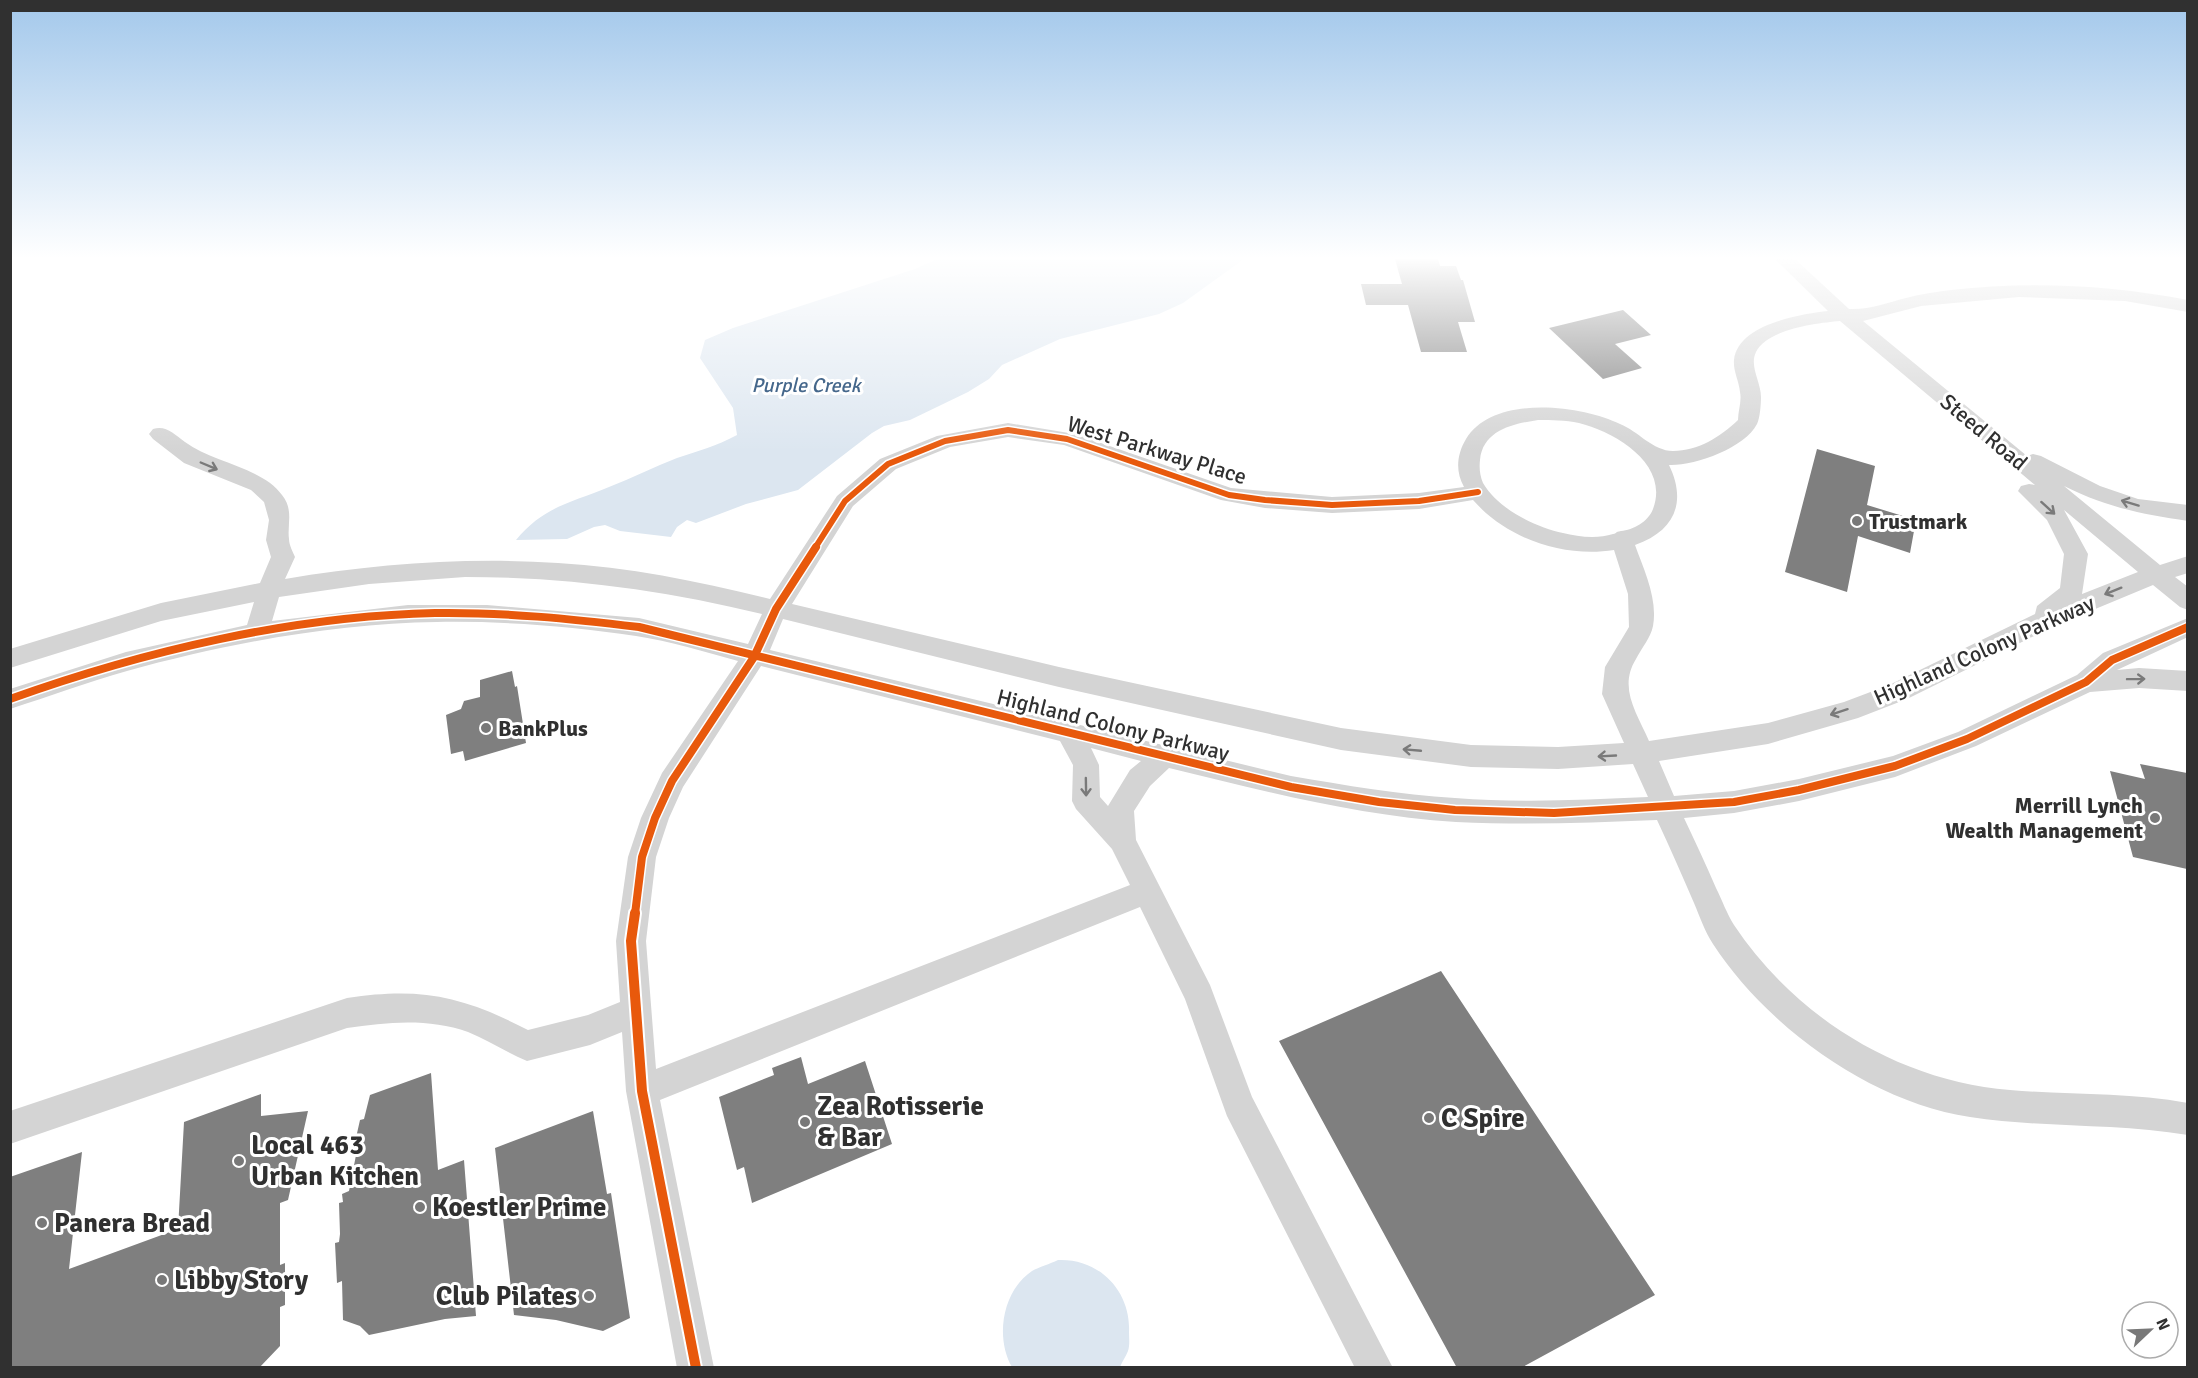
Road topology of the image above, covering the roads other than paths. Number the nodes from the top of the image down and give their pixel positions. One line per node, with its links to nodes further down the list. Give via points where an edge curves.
1 (1796, 323): 5 (street, via 1767,333 1747,348 1744,366 1751,394 1748,422 1724,444 1703,452 1675,458)
2 (1854, 323): 4 (street, Steed Road)
3 (160, 434): 11 (street, one-way to 11, via 192,458 259,485 274,499 280,520 277,540 283,556)
4 (1999, 446): 7 (street, one-way to 4, via 2136,506 2092,491); 10 (street, Steed Road); 15 (street, one-way to 15, via 2028,490 2055,515 2076,554 2071,592)
5 (1654, 457): 6 (street, via 1631,438 1593,420 1554,413 1522,416 1488,428 1476,438 1468,463); 8 (street, via 1669,488 1665,514 1639,534)
6 (1478, 492): 8 (street, via 1514,523 1556,540 1580,544); 13 (street, West Parkway Place, via 1419,501 1332,505 1265,500 1229,495 1067,440 1008,430 945,441 888,465 845,501)
7 (2187, 513)
8 (1622, 539): 23 (street, via 1640,594 1642,613 1641,627 1618,667 1615,694)
9 (2187, 564): 10 (street, Highland Colony Parkway)
10 (2156, 574): 12 (street, Steed Road); 15 (street, Highland Colony Parkway, one-way to 15)
11 (270, 589): 13 (street, Highland Colony Parkway, via 319,580 483,568 646,581); 16 (street); 18 (street, Highland Colony Parkway, via 163,611)
12 (2187, 601)
13 (777, 609): 17 (street, West Parkway Place); 23 (street, Highland Colony Parkway, one-way to 13, via 1551,759 1394,748 1312,734 1027,671)
14 (2187, 627): 20 (street, Highland Colony Parkway, via 2112,660)
15 (2024, 629): 23 (street, Highland Colony Parkway, one-way to 23, via 1869,703 1769,735)
16 (257, 631): 17 (street, Highland Colony Parkway, via 434,613 544,616 639,627); 21 (street, Highland Colony Parkway, via 173,649)
17 (754, 657): 22 (street, Highland Colony Parkway); 28 (street, West Parkway Place, via 672,781 645,847 631,941)
18 (10, 659)
19 (2187, 681): 20 (street, one-way to 19, via 2139,678)
20 (2086, 682): 25 (street, Highland Colony Parkway, via 1967,739 1895,766 1734,802)
21 (10, 699)
22 (1069, 733): 24 (street, Highland Colony Parkway); 26 (street, one-way to 26, via 1086,765 1086,801)
23 (1641, 754): 25 (street)
24 (1163, 757): 25 (street, Highland Colony Parkway, via 1291,787 1455,810 1554,813); 26 (street, via 1140,778 1120,809)
25 (1665, 808): 30 (street, via 1722,933 1738,958 1802,1022 1833,1045 1903,1082 1964,1100 2137,1112)
26 (1122, 841): 27 (street)
27 (1146, 892): 29 (street); 33 (street, via 1199,995 1239,1105)
28 (637, 1010): 29 (street, West Parkway Place); 31 (street, via 590,1030 527,1046 463,1016 422,1009 379,1008 346,1013)
29 (642, 1091): 32 (street, West Parkway Place)
30 (2186, 1122)
31 (10, 1128)
32 (696, 1368)
33 (1375, 1368)

